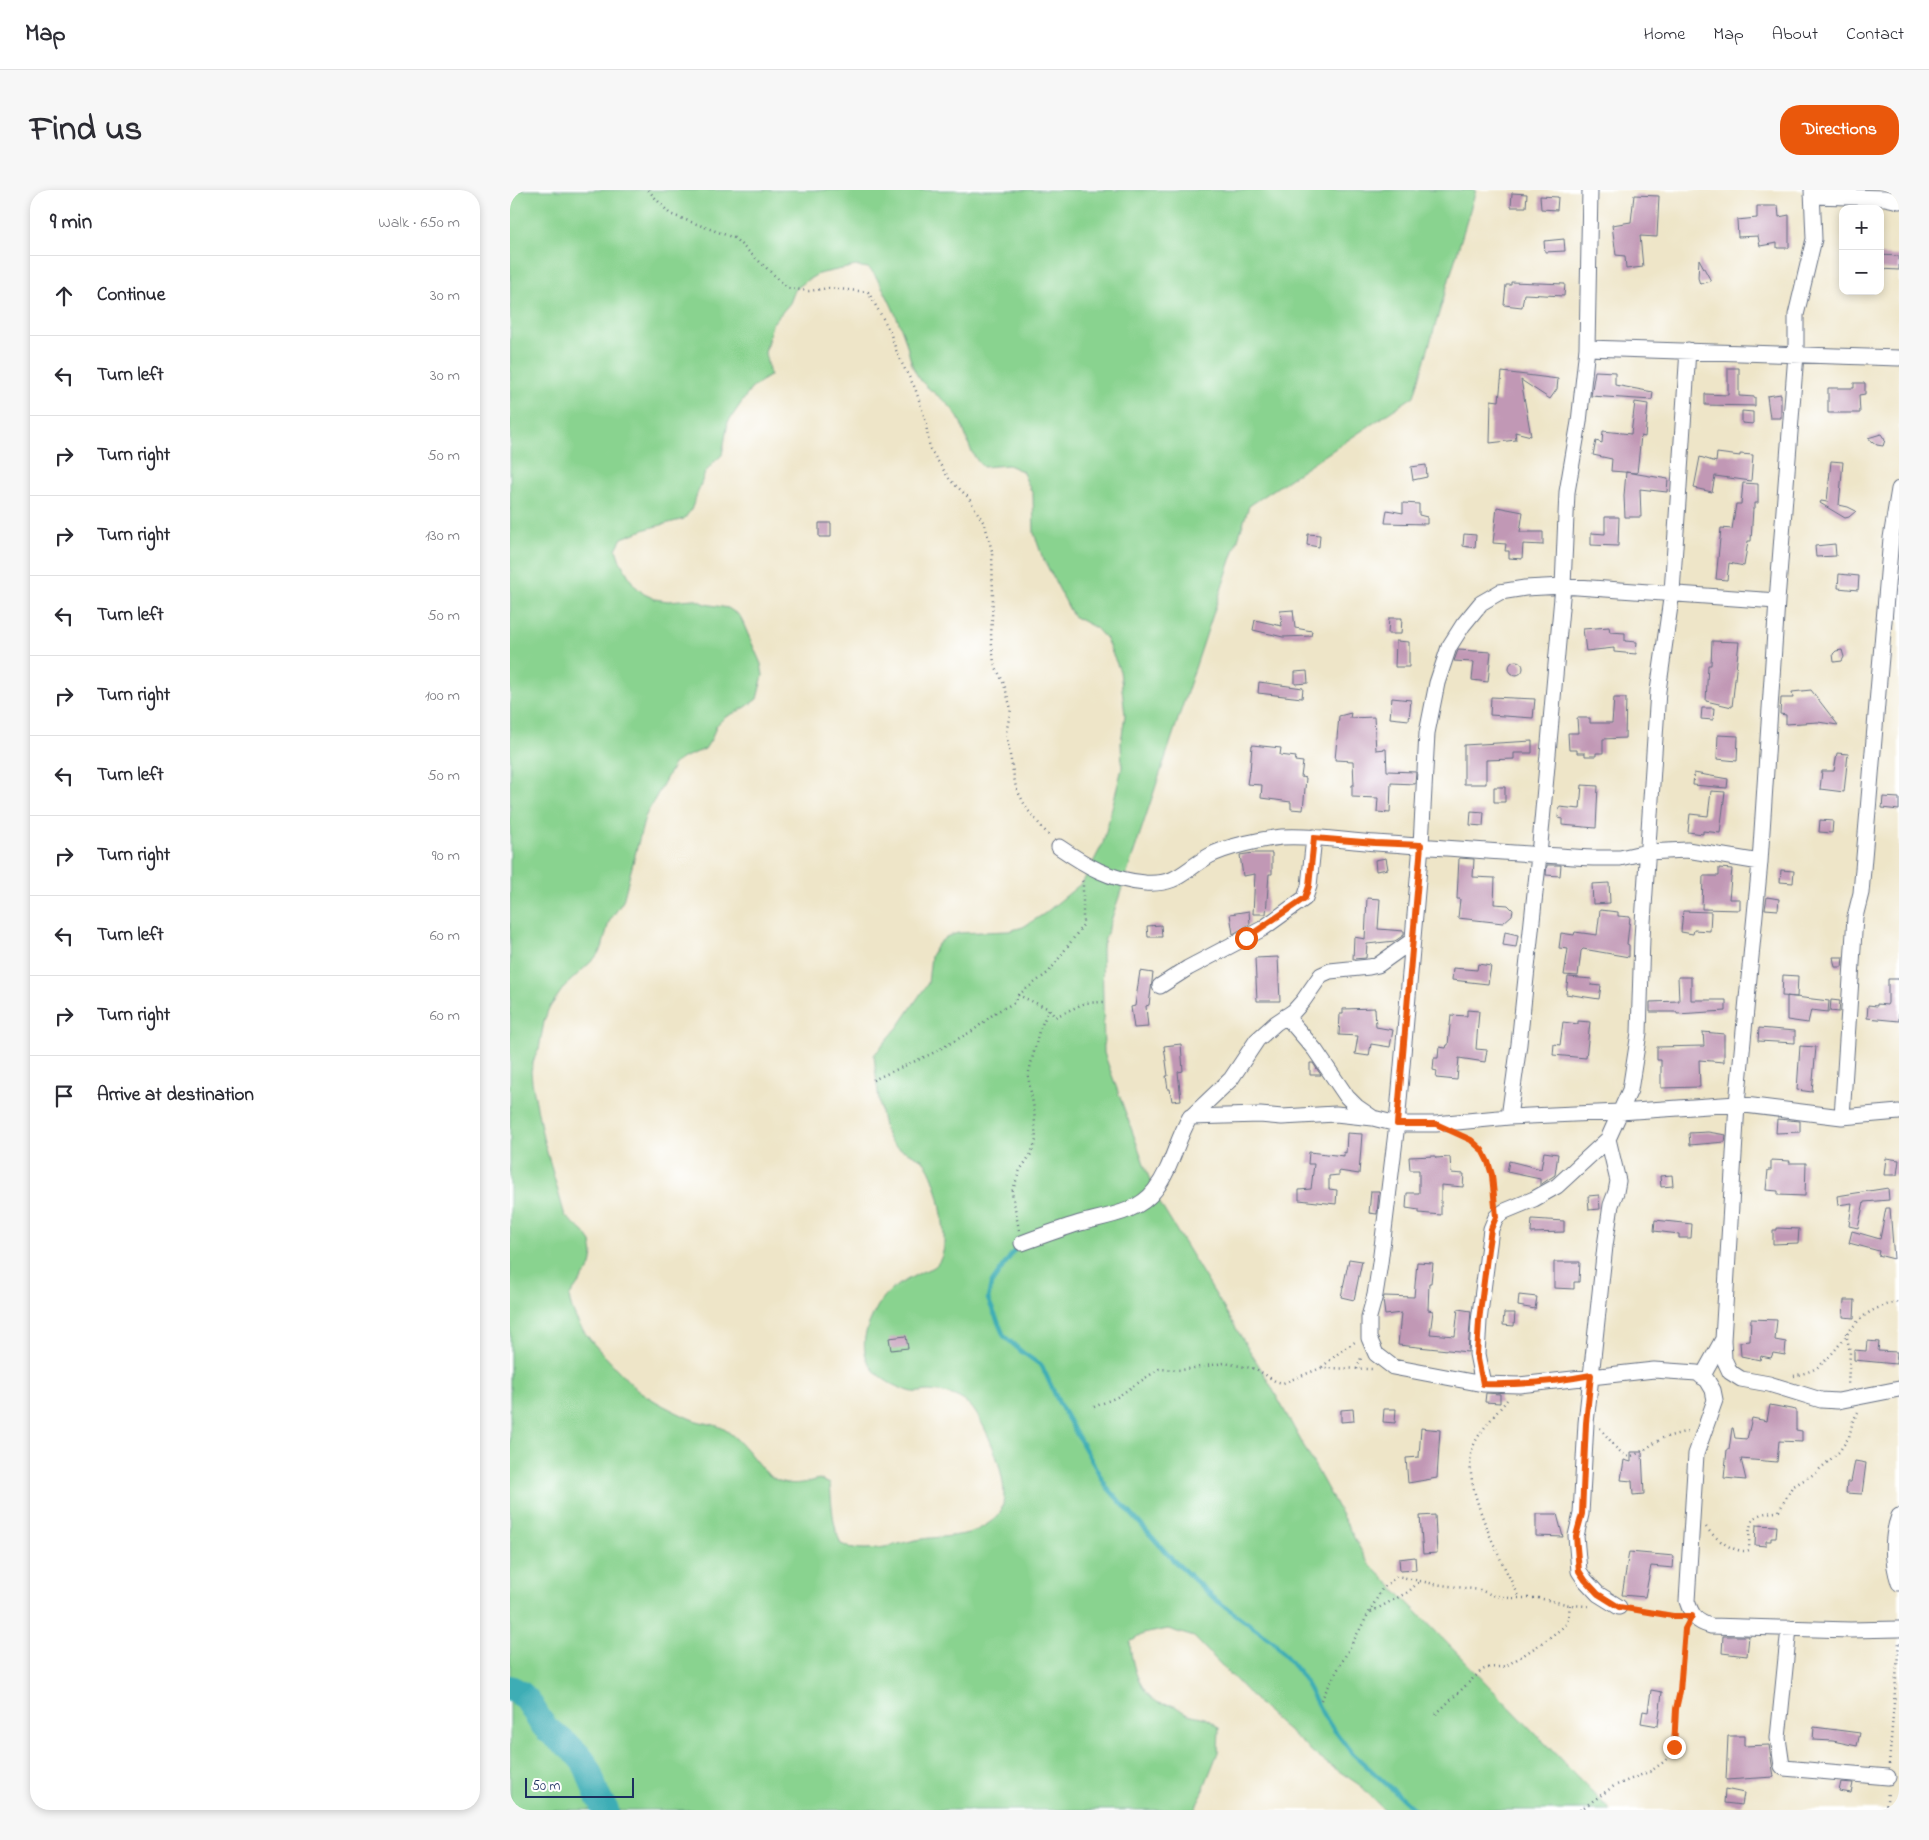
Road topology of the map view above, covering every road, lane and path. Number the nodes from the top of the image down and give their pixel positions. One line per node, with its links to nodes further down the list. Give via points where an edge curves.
1 (648, 190): 15 (path, via 670,214 734,238 788,288 868,292 890,329 898,356 915,388 926,419 930,449 950,480 968,497 985,525 992,551 991,637 994,663 1004,684 1010,709 1006,733 1016,788 1027,809)
2 (1590, 190): 5 (street)
3 (1812, 193): 4 (street); 7 (street, via 1814,239 1796,315)
4 (1899, 201)
5 (1587, 348): 6 (street); 10 (street, via 1567,492)
6 (1688, 350): 7 (street); 11 (street)
7 (1796, 354): 8 (street); 12 (street)
8 (1899, 358)
9 (1899, 489): 31 (street, via 1891,538 1860,893 1855,917)
10 (1563, 586): 11 (street); 14 (street, via 1500,592 1481,603 1450,647 1437,683 1427,733); 17 (street)
11 (1672, 592): 12 (street); 16 (street, via 1658,691)
12 (1777, 600): 18 (street)
13 (1314, 838): 14 (street); 15 (street, via 1281,837 1244,844 1210,855 1178,878 1144,883 1099,873); 21 (street, via 1305,898 1262,929)
14 (1421, 845): 17 (street); 20 (street)
15 (1059, 847)
16 (1647, 852): 17 (street, via 1620,858); 18 (street, via 1687,850); 28 (street, via 1639,1034 1630,1090)
17 (1539, 855): 33 (street)
18 (1760, 862): 27 (street)
19 (1079, 875): 22 (path, via 1083,882 1083,926 1049,972)
20 (1413, 940): 25 (street, via 1378,965 1324,972 1303,1001); 34 (street)
21 (1160, 986)
22 (1018, 995): 24 (path); 26 (path, via 1014,1003 996,1012 974,1030)
23 (1104, 1002): 24 (path, via 1085,1003 1055,1017)
24 (1048, 1009): 38 (path, via 1028,1076 1036,1140 1012,1192)
25 (1286, 1016): 30 (street, via 1257,1040 1231,1079); 32 (street, via 1315,1050 1347,1097)
26 (873, 1080)
27 (1737, 1104): 28 (street); 31 (street); 42 (street)
28 (1620, 1112): 33 (street); 36 (street)
29 (1899, 1112): 31 (street)
30 (1191, 1117): 32 (street, via 1336,1114); 38 (street, via 1167,1172 1144,1202)
31 (1842, 1117)
32 (1373, 1118): 34 (street)
33 (1509, 1118): 34 (street)
34 (1397, 1124): 41 (street, via 1380,1263 1369,1317)
35 (1462, 1136): 37 (path, via 1482,1150 1488,1162)
36 (1608, 1139): 37 (street, via 1556,1186); 45 (street, via 1618,1181 1605,1246)
37 (1496, 1217): 48 (street, via 1491,1229 1479,1321 1477,1354)
38 (1022, 1243)
39 (1899, 1302): 40 (path, via 1874,1309)
40 (1846, 1334): 49 (path, via 1818,1367); 54 (path, via 1850,1352)
41 (1369, 1338): 43 (street, via 1376,1354); 44 (path, via 1357,1340 1340,1350)
42 (1723, 1340): 46 (street); 47 (street, via 1724,1360 1730,1372)
43 (1393, 1367): 44 (path); 48 (street)
44 (1321, 1368): 55 (path, via 1283,1382 1256,1369 1224,1363 1182,1370 1159,1369)
45 (1591, 1375): 46 (street, via 1654,1370); 50 (street); 56 (street)
46 (1702, 1377): 52 (street)
47 (1740, 1379): 49 (street); 52 (street)
48 (1483, 1384): 50 (street)
49 (1769, 1384): 54 (street, via 1821,1400)
50 (1519, 1385): 62 (path, via 1474,1446 1469,1462 1471,1480 1493,1545)
51 (1899, 1389): 53 (street)
52 (1713, 1390): 57 (street, via 1715,1400)
53 (1867, 1395): 54 (street); 58 (path, via 1839,1452 1814,1474 1792,1487 1779,1511 1762,1514 1752,1521 1749,1550 1744,1552 1718,1540)
54 (1849, 1399)
55 (1094, 1408)
56 (1587, 1413): 57 (path, via 1627,1458 1662,1438); 65 (street, via 1582,1514 1576,1536 1579,1571 1598,1594)
57 (1704, 1427): 58 (street, via 1696,1454)
58 (1693, 1507): 67 (street, via 1688,1601)
59 (1899, 1516): 61 (street, via 1894,1530 1894,1565)
60 (1420, 1580): 62 (path, via 1480,1590 1492,1596); 66 (path, via 1408,1592); 66 (path, via 1396,1576 1382,1589)
61 (1899, 1583)
62 (1521, 1598): 63 (path)
63 (1570, 1605): 64 (path); 72 (path, via 1566,1624 1560,1632 1505,1666 1482,1670)
64 (1590, 1606)
65 (1619, 1607): 67 (path)
66 (1370, 1613): 71 (path)
67 (1692, 1616): 68 (street, via 1711,1626); 74 (path, via 1685,1629 1674,1747 1665,1761 1651,1771 1614,1786)
68 (1789, 1628): 69 (street); 73 (street, via 1778,1738 1782,1766)
69 (1899, 1629)
70 (1899, 1638): 73 (path)
71 (1321, 1700)
72 (1436, 1714)
73 (1888, 1777): 75 (path)
74 (1580, 1810)
75 (1886, 1810)

